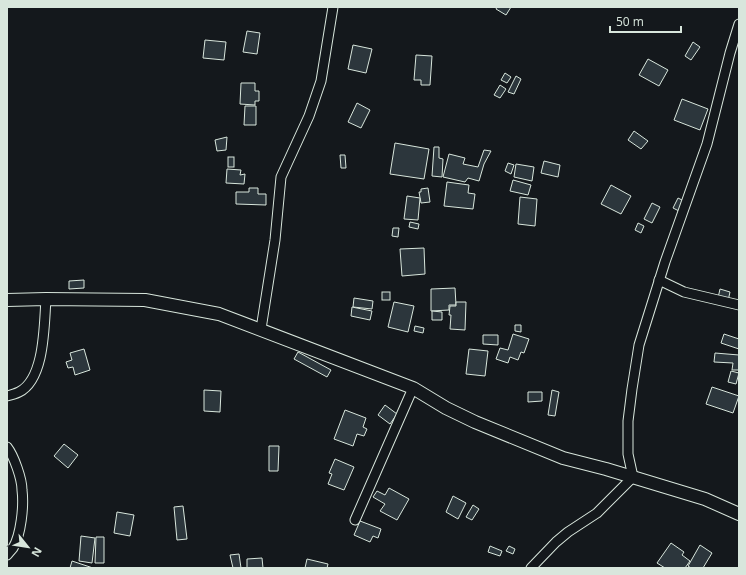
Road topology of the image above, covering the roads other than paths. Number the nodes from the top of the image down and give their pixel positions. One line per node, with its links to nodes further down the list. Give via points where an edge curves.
1 (333, 7): 7 (street, via 321,81 309,116 281,177 275,240)
2 (739, 24): 3 (street, via 707,144)
3 (659, 280): 6 (street, via 684,292); 11 (street, via 639,345 632,389 628,421 628,454)
4 (46, 299): 5 (street); 7 (street, via 145,300 219,314); 9 (street, via 40,358 35,374 29,384 19,392)
5 (7, 300)
6 (739, 305)
7 (261, 330): 8 (street)
8 (412, 388): 11 (street, via 446,408 517,440 563,458); 13 (street)
9 (7, 396)
10 (7, 447): 14 (street, via 16,465 22,490 18,536)
11 (633, 477): 12 (street, via 705,499); 15 (street, via 597,513 568,532)
12 (739, 514)
13 (355, 520)
14 (7, 555)
15 (531, 568)

